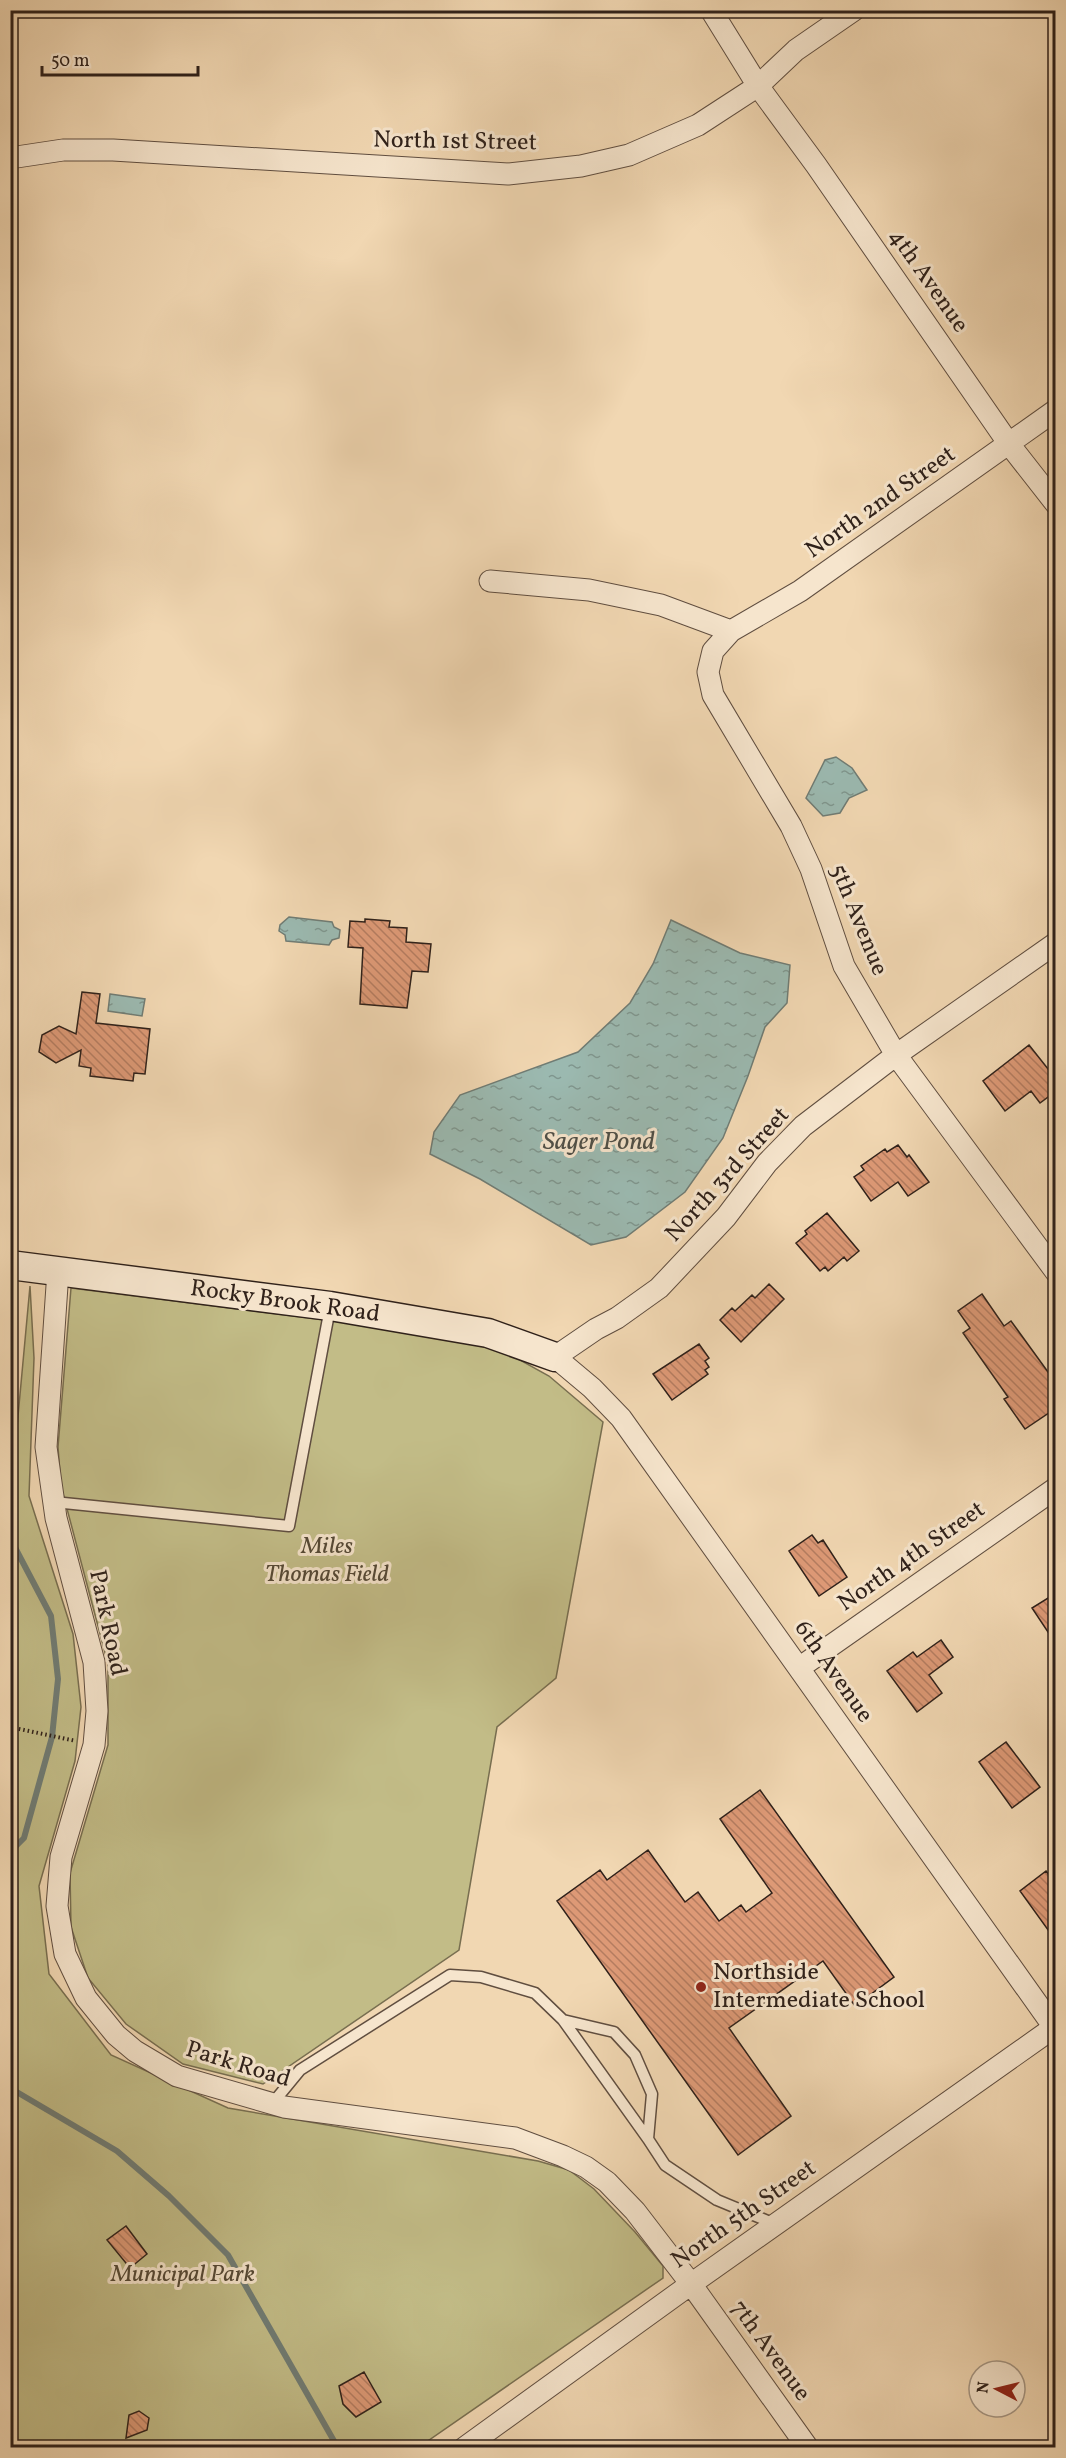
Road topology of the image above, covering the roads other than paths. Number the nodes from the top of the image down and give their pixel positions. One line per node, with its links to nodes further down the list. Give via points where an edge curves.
1 (711, 10): 3 (street, 4th Avenue)
2 (854, 10): 3 (street, North 1st Street, via 796,50)
3 (758, 86): 4 (street, North 1st Street, via 699,125 629,155 529,172 113,150 63,150); 6 (street, 4th Avenue)
4 (10, 158)
5 (1056, 410): 6 (street, North 2nd Street)
6 (1009, 444): 7 (street, 4th Avenue); 9 (street, North 2nd Street, via 800,591)
7 (1056, 504)
8 (490, 581): 9 (street, via 589,590 661,605)
9 (730, 631): 11 (street, 5th Avenue, via 713,651 708,672 713,695 791,826 811,870 844,966)
10 (1056, 943): 11 (street, North 3rd Street)
11 (896, 1055): 14 (street, 5th Avenue); 16 (street, North 3rd Street, via 803,1126 659,1288)
12 (10, 1264): 13 (street, Rocky Brook Road)
13 (58, 1271): 15 (street, Rocky Brook Road); 18 (street, Park Road, via 46,1447)
14 (1056, 1272)
15 (330, 1306): 16 (street, Rocky Brook Road, via 488,1333); 18 (lane, via 289,1526)
16 (555, 1357): 19 (street, 6th Avenue, via 621,1418)
17 (1056, 1488): 19 (street, North 4th Street)
18 (54, 1502): 22 (street, Park Road, via 94,1662 97,1711 94,1745 61,1857 57,1906 65,1954 86,1998 116,2035 135,2051 177,2076)
19 (799, 1668): 21 (street, 6th Avenue)
20 (564, 2020): 22 (lane, via 535,1993 481,1977 450,1975 300,2070); 23 (lane); 23 (lane, via 614,2032 635,2055 652,2094)
21 (1055, 2028): 24 (street, North 5th Street)
22 (272, 2103): 25 (street, Park Road, via 515,2138 563,2156 607,2182 635,2211)
23 (648, 2139): 24 (lane, via 665,2165 682,2177 717,2200)
24 (775, 2224): 25 (street, North 5th Street)
25 (691, 2284): 26 (street, North 5th Street); 27 (street, 7th Avenue)
26 (464, 2448)
27 (808, 2448)

